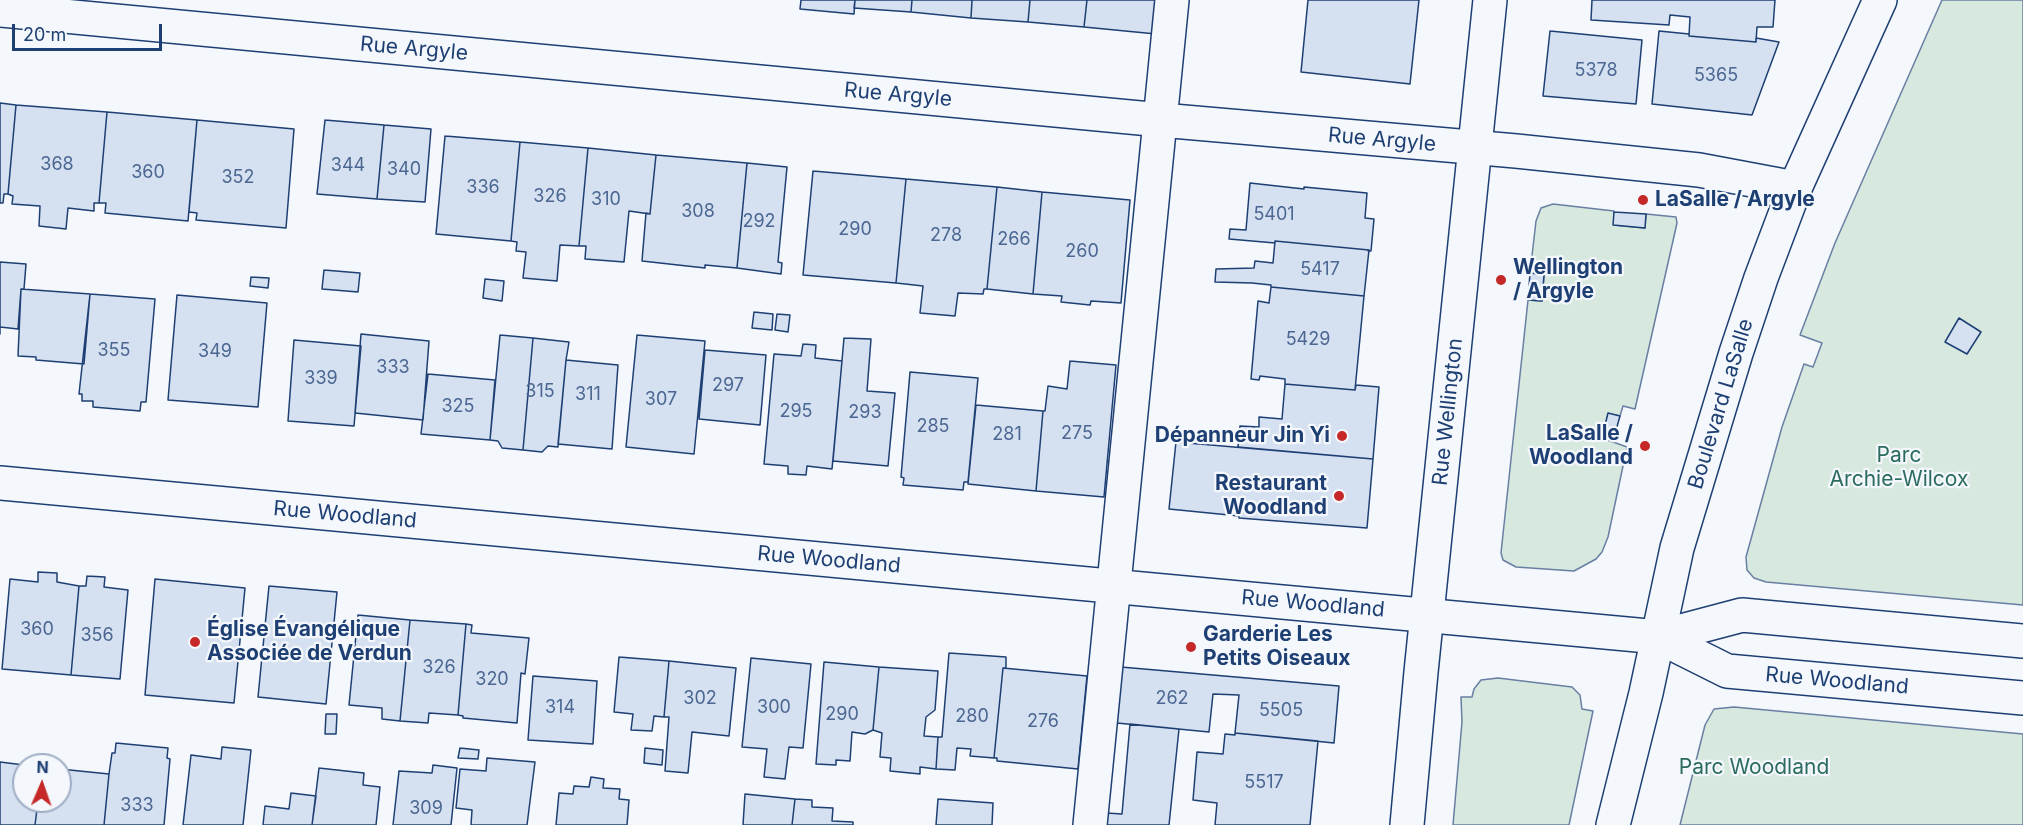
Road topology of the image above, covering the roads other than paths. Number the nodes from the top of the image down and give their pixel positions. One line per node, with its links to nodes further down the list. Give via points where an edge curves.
1 (1172, 0): 5 (street)
2 (1490, 0): 6 (street, Rue Wellington)
3 (1880, 0): 7 (street, Boulevard LaSalle)
4 (0, 10): 5 (street, Rue Argyle)
5 (1161, 120): 6 (street, Rue Argyle); 9 (street)
6 (1475, 148): 7 (street, Rue Argyle, via 1699,170); 10 (street, Rue Wellington)
7 (1795, 188): 11 (street, Boulevard LaSalle, via 1736,353 1677,548)
8 (0, 483): 9 (street, Rue Woodland)
9 (1114, 586): 10 (street, Rue Woodland); 14 (street)
10 (1427, 614): 11 (street, Rue Woodland); 15 (street, Rue Wellington)
11 (1659, 637): 12 (street, Rue Woodland, via 1742,615); 13 (street, Rue Woodland, via 1727,670); 16 (street, Boulevard LaSalle)
12 (2023, 641)
13 (2023, 698)
14 (1090, 825)
15 (1407, 825)
16 (1613, 825)

